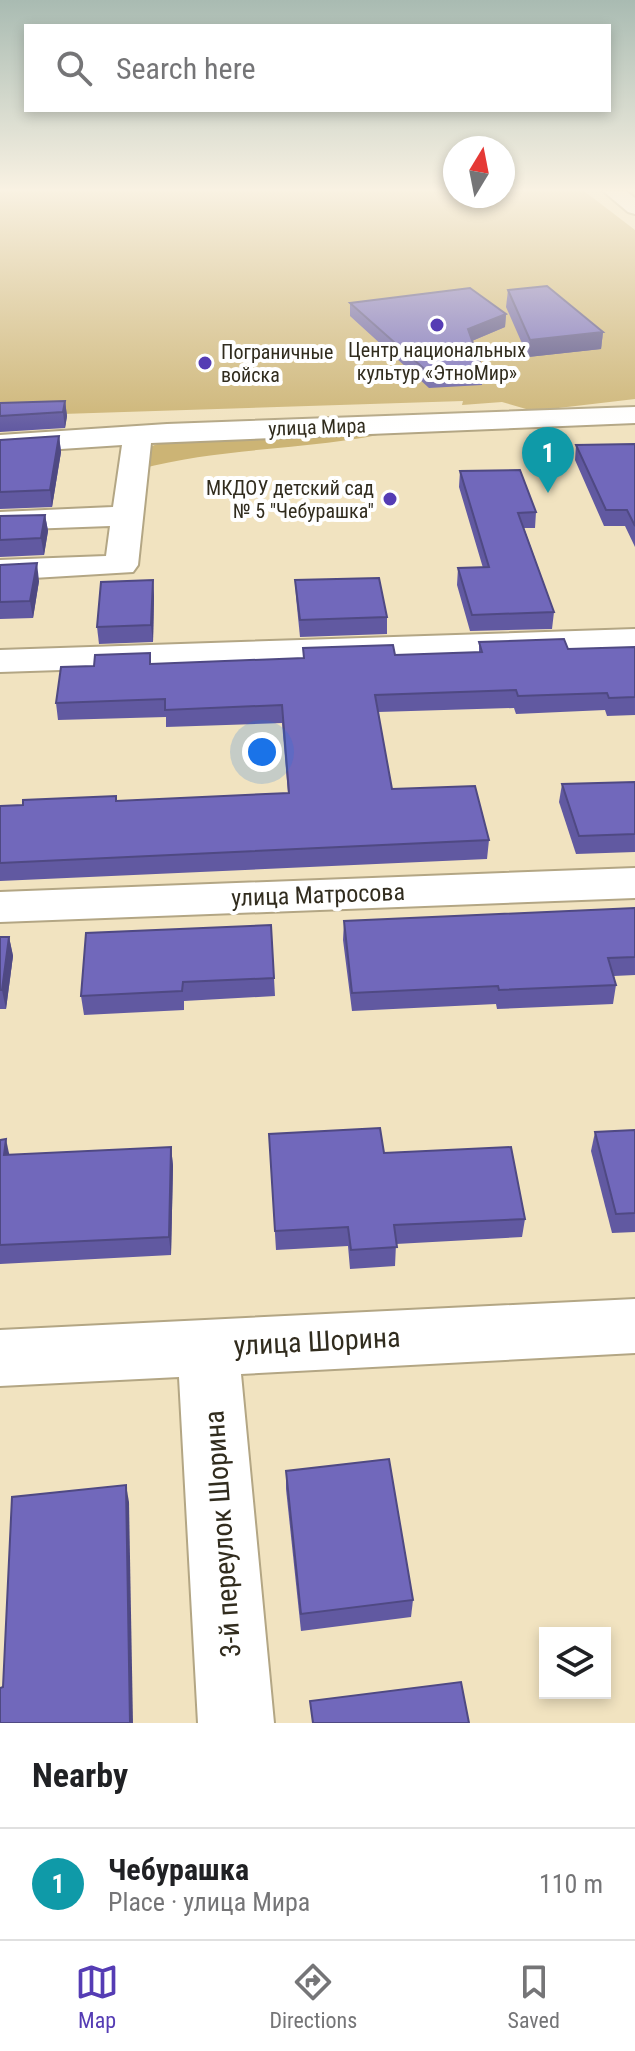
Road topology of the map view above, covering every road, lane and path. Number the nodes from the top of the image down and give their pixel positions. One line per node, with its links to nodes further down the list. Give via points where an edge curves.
1 (635, 415): 2 (street, улица Мира)
2 (138, 435): 3 (street, улица Мира); 4 (street)
3 (0, 444)
4 (127, 516): 5 (street); 6 (street, via 121,565)
5 (0, 521)
6 (0, 570)
7 (635, 640): 8 (street)
8 (0, 661)
9 (635, 883): 10 (street, улица Матросова)
10 (0, 907)
11 (635, 1326): 12 (street, улица Шорина)
12 (208, 1346): 13 (street, улица Шорина); 14 (street, 3-й переулок Шорина)
13 (0, 1358)
14 (236, 1723)

